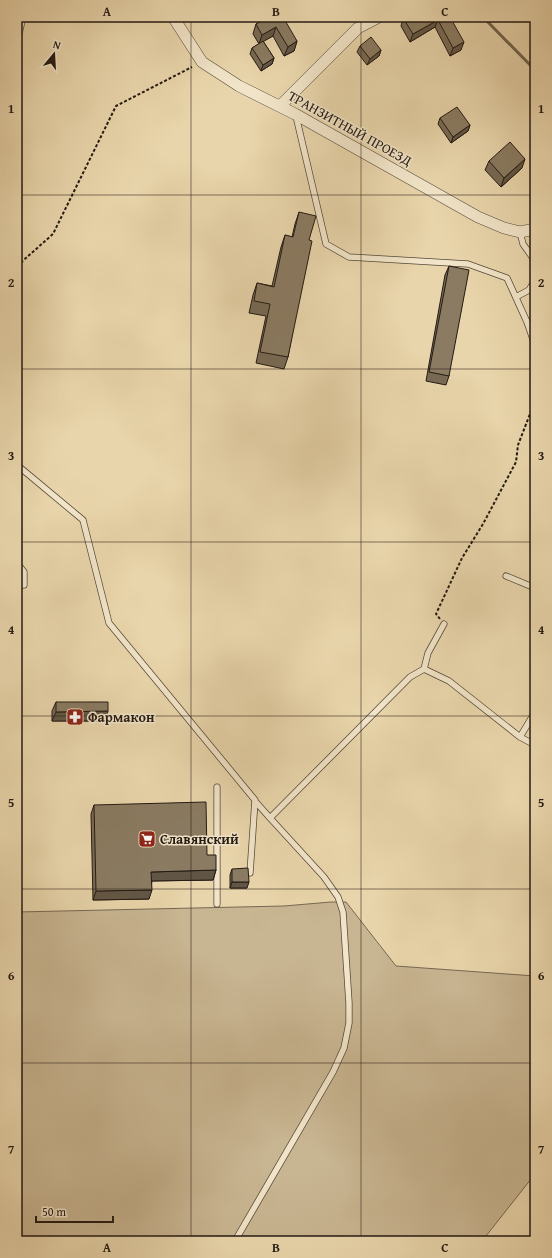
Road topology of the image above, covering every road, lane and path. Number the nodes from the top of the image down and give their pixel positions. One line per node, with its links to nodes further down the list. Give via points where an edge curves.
1 (23, 17): 4 (lane)
2 (173, 17): 6 (street, ТРАНЗИТНЫЙ ПРОЕЗД)
3 (379, 17): 8 (street, via 358,28)
4 (17, 42)
5 (17, 55): 7 (lane)
6 (202, 62): 8 (street, ТРАНЗИТНЫЙ ПРОЕЗД, via 239,86); 13 (path, via 116,106 53,234)
7 (17, 73)
8 (280, 106): 9 (street, ТРАНЗИТНЫЙ ПРОЕЗД)
9 (295, 114): 11 (street, ТРАНЗИТНЫЙ ПРОЕЗД, via 478,217); 15 (lane, via 326,244 349,257 468,264 507,278)
10 (535, 230): 11 (street, ТРАНЗИТНЫЙ ПРОЕЗД)
11 (520, 232): 12 (lane, via 523,244)
12 (535, 261)
13 (17, 266)
14 (535, 280): 15 (lane, via 530,290)
15 (516, 297): 16 (lane)
16 (535, 345)
17 (535, 401): 23 (path, via 518,445 516,462 462,558 436,614)
18 (17, 465): 29 (lane, via 83,520 110,623)
19 (17, 564): 21 (lane, via 24,572 24,585)
20 (506, 576): 22 (lane)
21 (17, 585)
22 (535, 588)
23 (444, 624): 24 (lane, via 428,653)
24 (424, 669): 26 (lane, via 449,681); 30 (lane, via 410,678)
25 (535, 712): 26 (lane)
26 (520, 737): 27 (lane)
27 (535, 745)
28 (216, 787): 32 (lane)
29 (255, 800): 30 (lane); 31 (lane)
30 (270, 818): 33 (lane, via 324,877 338,897 345,927 349,1024 344,1048 333,1072)
31 (250, 873)
32 (217, 904)
33 (235, 1241)

